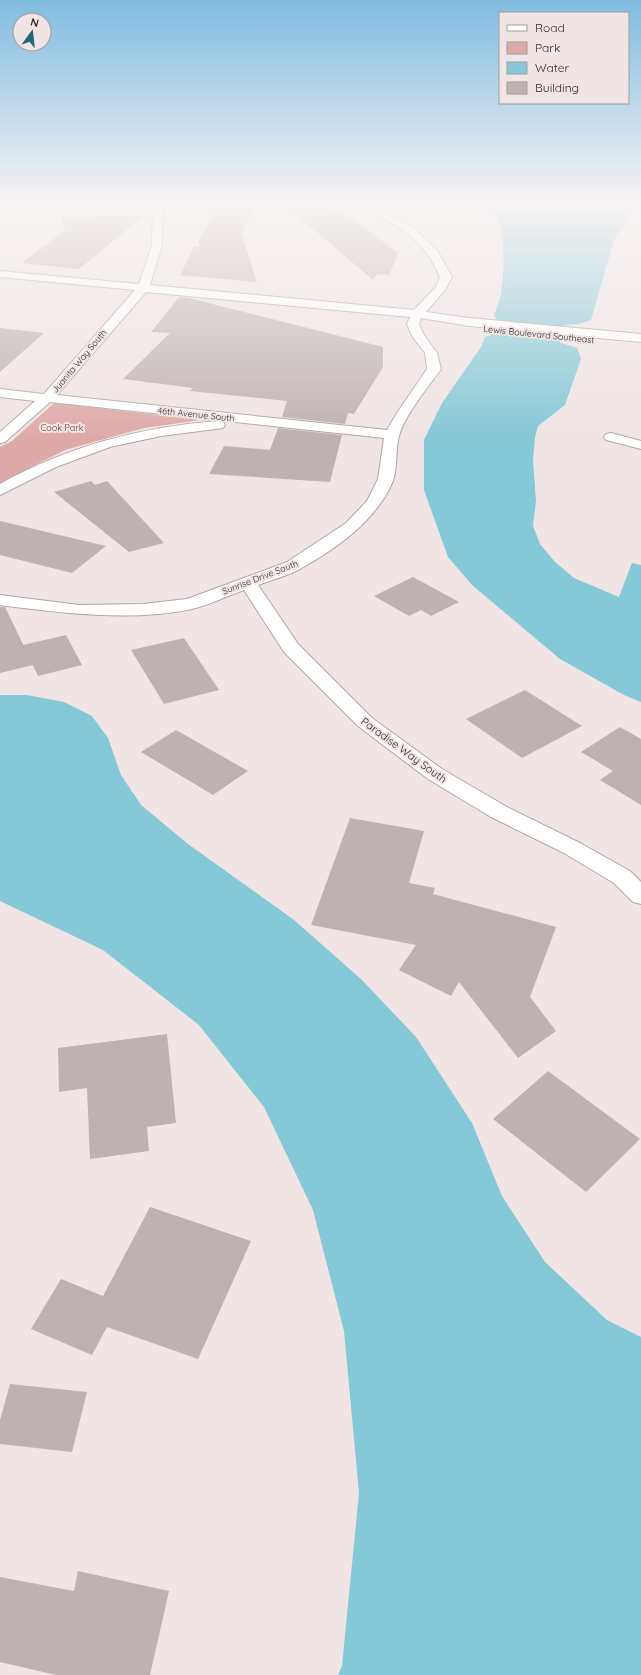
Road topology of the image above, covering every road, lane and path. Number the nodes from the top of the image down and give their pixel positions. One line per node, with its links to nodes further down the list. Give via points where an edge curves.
1 (90, 282): 5 (street)
2 (145, 282): 5 (street)
3 (444, 282): 7 (street)
4 (0, 285): 6 (street)
5 (144, 287): 6 (street, Juanita Way South); 7 (street)
6 (133, 297): 7 (street, via 370,321); 12 (street, Juanita Way South)
7 (415, 319): 8 (street, Lewis Boulevard Southeast); 14 (street, Sunrise Drive South, via 418,336 431,353 434,369)
8 (562, 333): 9 (street, Lewis Boulevard Southeast); 10 (street, Lewis Boulevard Southeast)
9 (641, 338)
10 (641, 344)
11 (0, 393): 12 (street, 46th Avenue South)
12 (47, 398): 13 (street, 46th Avenue South); 16 (street, Juanita Way South)
13 (279, 422): 14 (street, 46th Avenue South); 18 (street, via 205,426 149,433 95,447 49,465)
14 (392, 435): 19 (street, Sunrise Drive South, via 386,479 374,502 352,526 293,566)
15 (611, 437): 17 (street)
16 (0, 439)
17 (641, 445)
18 (0, 490)
19 (247, 582): 22 (street, Sunrise Drive South, via 190,604 143,609 79,610); 23 (street, Paradise Way South, via 290,648 364,722 435,774 499,812 572,848 622,877)
20 (0, 595): 22 (street)
21 (0, 600): 22 (street, Sunrise Drive South)
22 (20, 602)
23 (641, 896)

